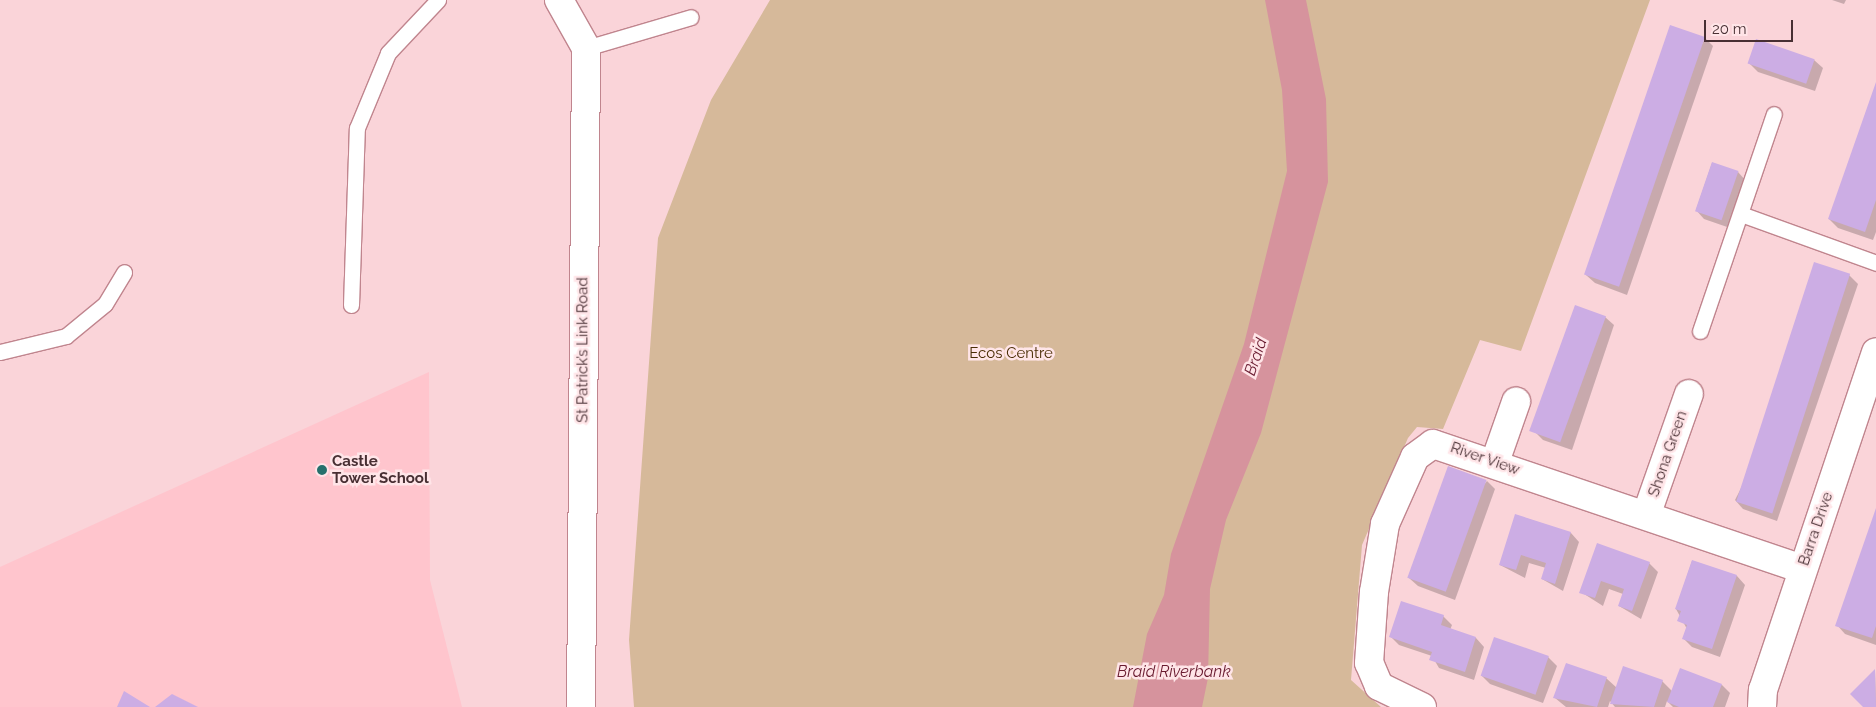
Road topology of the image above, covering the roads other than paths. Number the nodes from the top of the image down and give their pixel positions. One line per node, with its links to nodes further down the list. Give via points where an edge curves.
1 (438, 0): 9 (lane, via 388,53 358,128)
2 (559, 0): 4 (street, St Patrick’s Link Road)
3 (691, 17): 4 (lane)
4 (586, 48): 19 (street, St Patrick’s Link Road)
5 (1774, 114): 6 (lane)
6 (1741, 214): 7 (lane); 10 (lane)
7 (1876, 264)
8 (124, 272): 11 (lane, via 105,304 66,336)
9 (351, 305)
10 (1700, 331)
11 (0, 352)
12 (1876, 352): 14 (street, Barra Drive)
13 (1688, 394): 17 (street, Shona Green)
14 (1869, 394): 18 (street, Barra Drive)
15 (1516, 402): 16 (street)
16 (1495, 462): 17 (street, River View); 20 (street, River View, via 1441,444 1424,448 1409,468 1386,524 1374,592 1371,672 1386,692)
17 (1647, 513): 18 (street, River View)
18 (1802, 569): 21 (street, Barra Drive, via 1763,690)
19 (581, 707)
20 (1422, 707)
21 (1762, 707)

